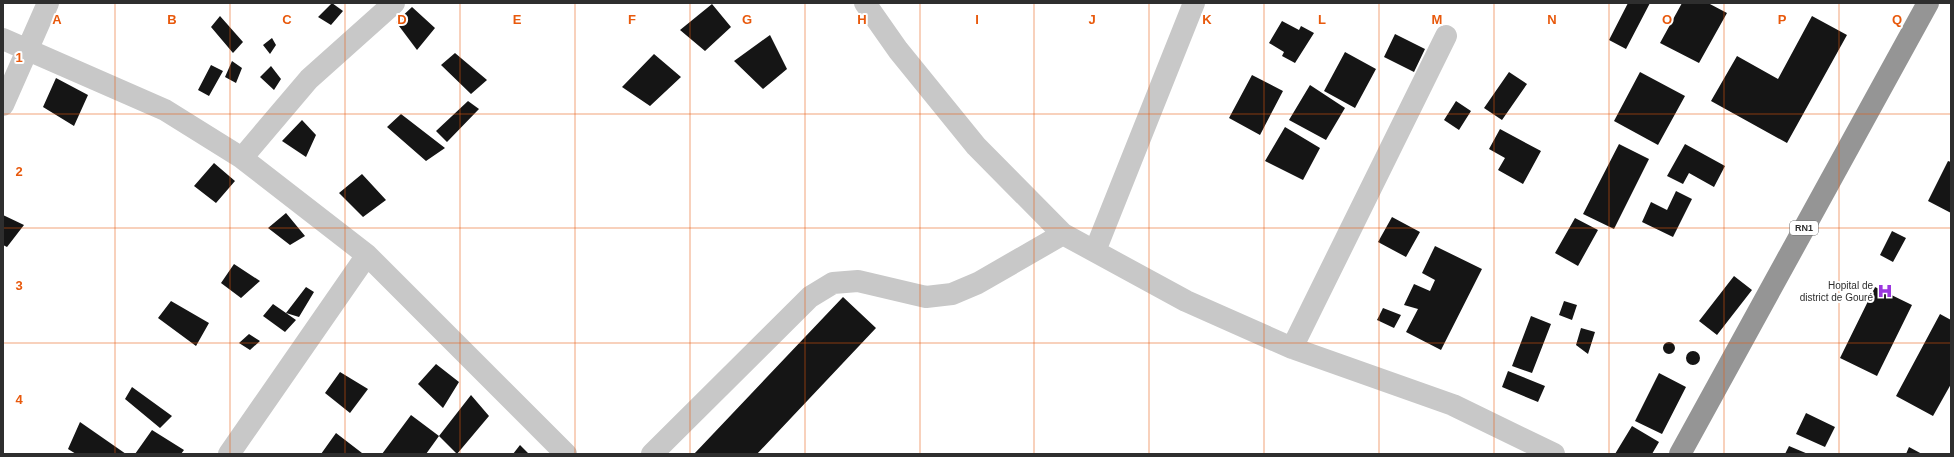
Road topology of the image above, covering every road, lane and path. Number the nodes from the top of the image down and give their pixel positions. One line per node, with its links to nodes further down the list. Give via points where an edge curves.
1 (48, 3): 8 (street)
2 (394, 3): 10 (street, via 309,79)
3 (865, 3): 11 (street, via 898,50 976,146)
4 (1194, 3): 12 (street)
5 (1928, 3): 19 (highway, RN1)
6 (1446, 36): 14 (street)
7 (3, 39): 8 (street)
8 (27, 49): 9 (street); 10 (street, via 165,110)
9 (3, 105)
10 (242, 158): 13 (street)
11 (1063, 234): 12 (street); 17 (street, via 978,283 952,294 926,297 858,280 833,283 810,297)
12 (1095, 251): 14 (street, via 1186,301)
13 (367, 255): 15 (street); 16 (street)
14 (1292, 348): 18 (street, via 1453,405)
15 (229, 454)
16 (566, 454)
17 (652, 454)
18 (1554, 454)
19 (1680, 454)

